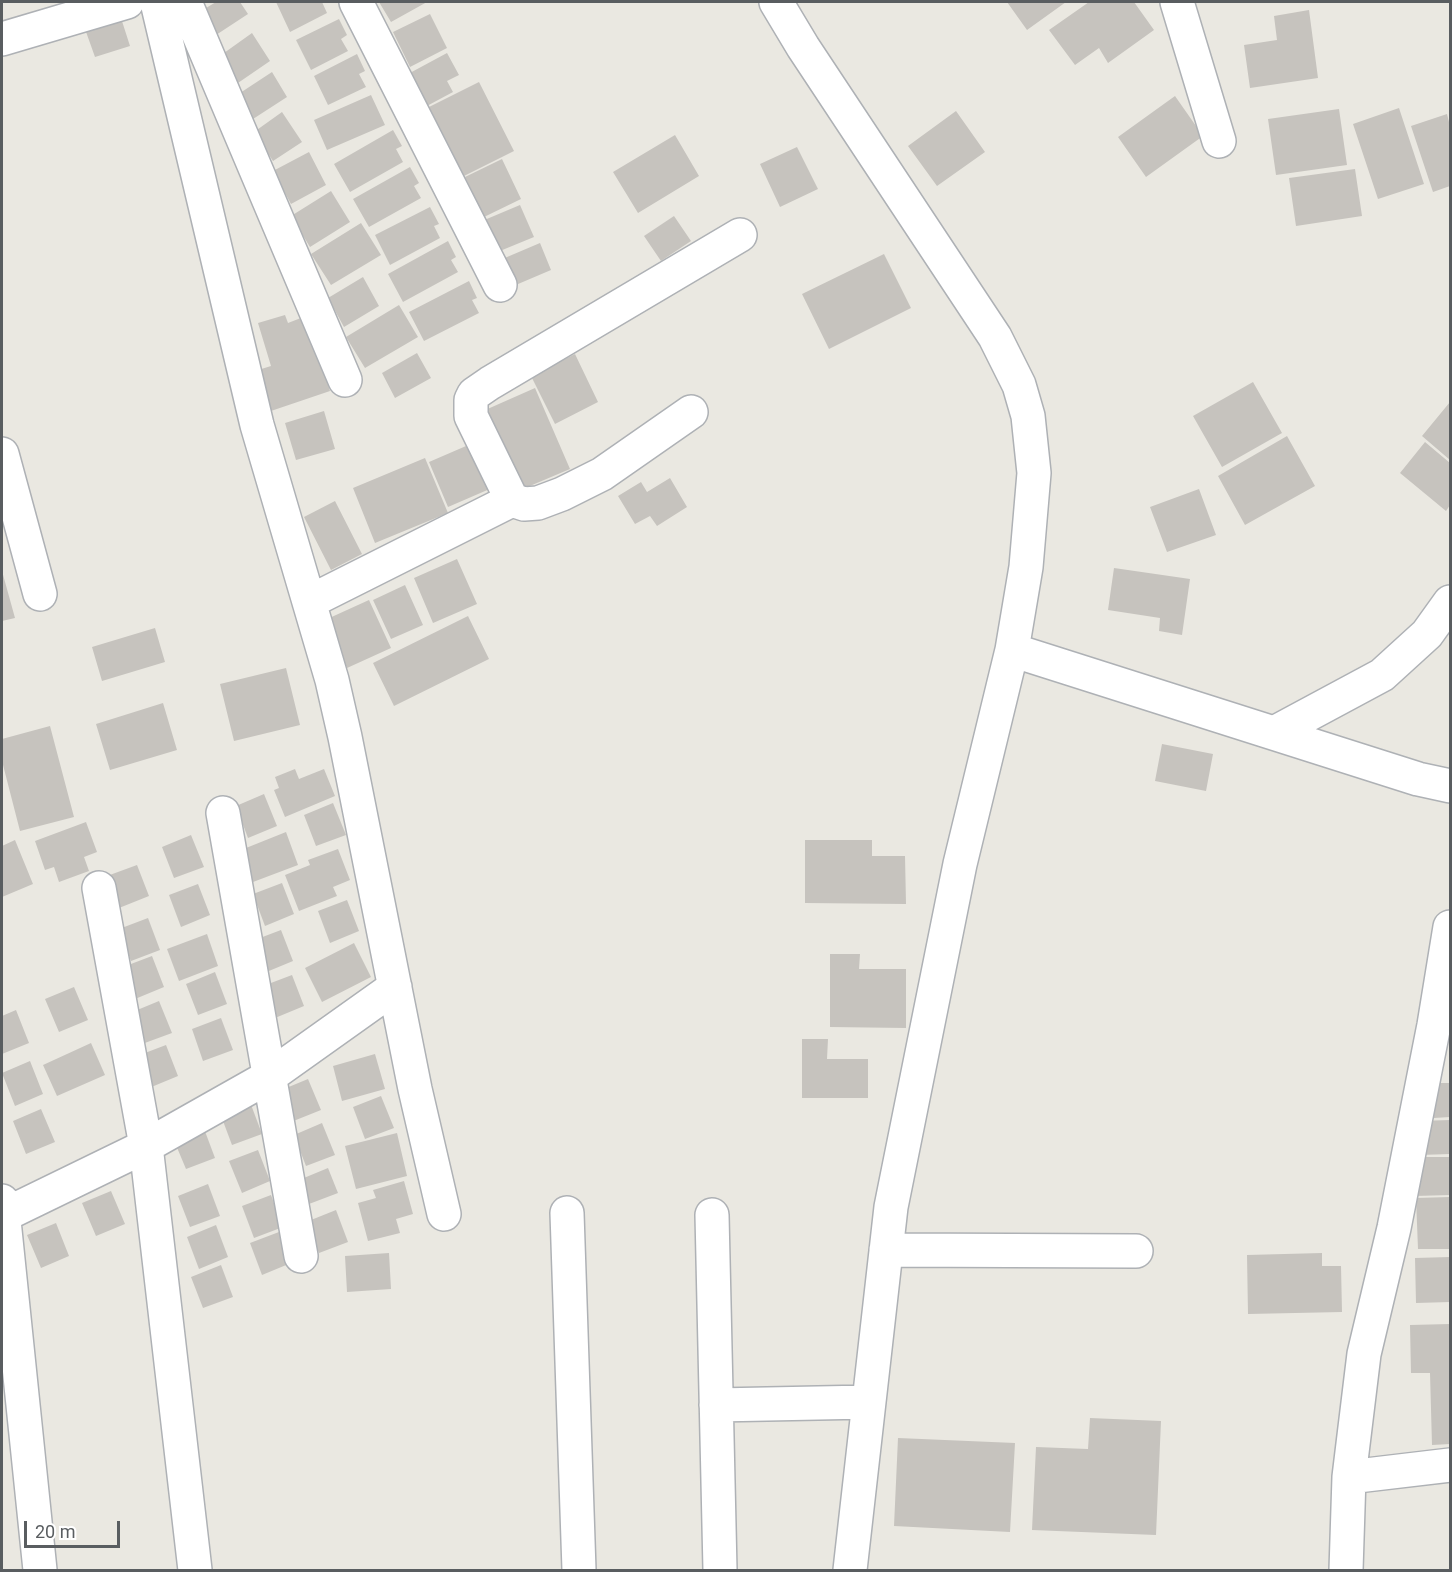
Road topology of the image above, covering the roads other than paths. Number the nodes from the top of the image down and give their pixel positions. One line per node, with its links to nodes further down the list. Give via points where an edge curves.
1 (127, 2): 7 (street)
2 (157, 2): 16 (street, via 257,425)
3 (185, 2): 11 (street)
4 (356, 2): 10 (street)
5 (776, 2): 18 (street, via 995,337 1019,385 1028,416 1034,473 1026,567)
6 (1177, 2): 8 (street)
7 (2, 39)
8 (1219, 141)
9 (740, 235): 14 (street, via 474,394 471,416)
10 (500, 285)
11 (345, 380)
12 (692, 412): 14 (street, via 602,474 562,494 538,503)
13 (2, 454): 15 (street)
14 (512, 500): 16 (street)
15 (40, 594)
16 (309, 602): 24 (street, via 345,736)
17 (1450, 602): 19 (street, via 1427,634 1382,675)
18 (1012, 650): 19 (street); 31 (street, via 956,887 891,1207)
19 (1274, 733): 20 (street)
20 (1450, 786)
21 (223, 813): 25 (street)
22 (99, 888): 26 (street)
23 (1450, 927): 37 (street, via 1394,1228 1364,1354)
24 (395, 987): 25 (street); 29 (street)
25 (270, 1076): 26 (street); 33 (street)
26 (146, 1146): 27 (street); 39 (street)
27 (2, 1211): 38 (street)
28 (567, 1213): 40 (street)
29 (444, 1214)
30 (712, 1215): 35 (street)
31 (886, 1250): 32 (street); 34 (street)
32 (1136, 1251)
33 (301, 1256)
34 (869, 1402): 35 (street); 42 (street)
35 (716, 1405): 41 (street)
36 (1450, 1465): 37 (street)
37 (1349, 1477): 43 (street)
38 (40, 1570)
39 (195, 1570)
40 (579, 1570)
41 (720, 1570)
42 (850, 1570)
43 (1346, 1570)

